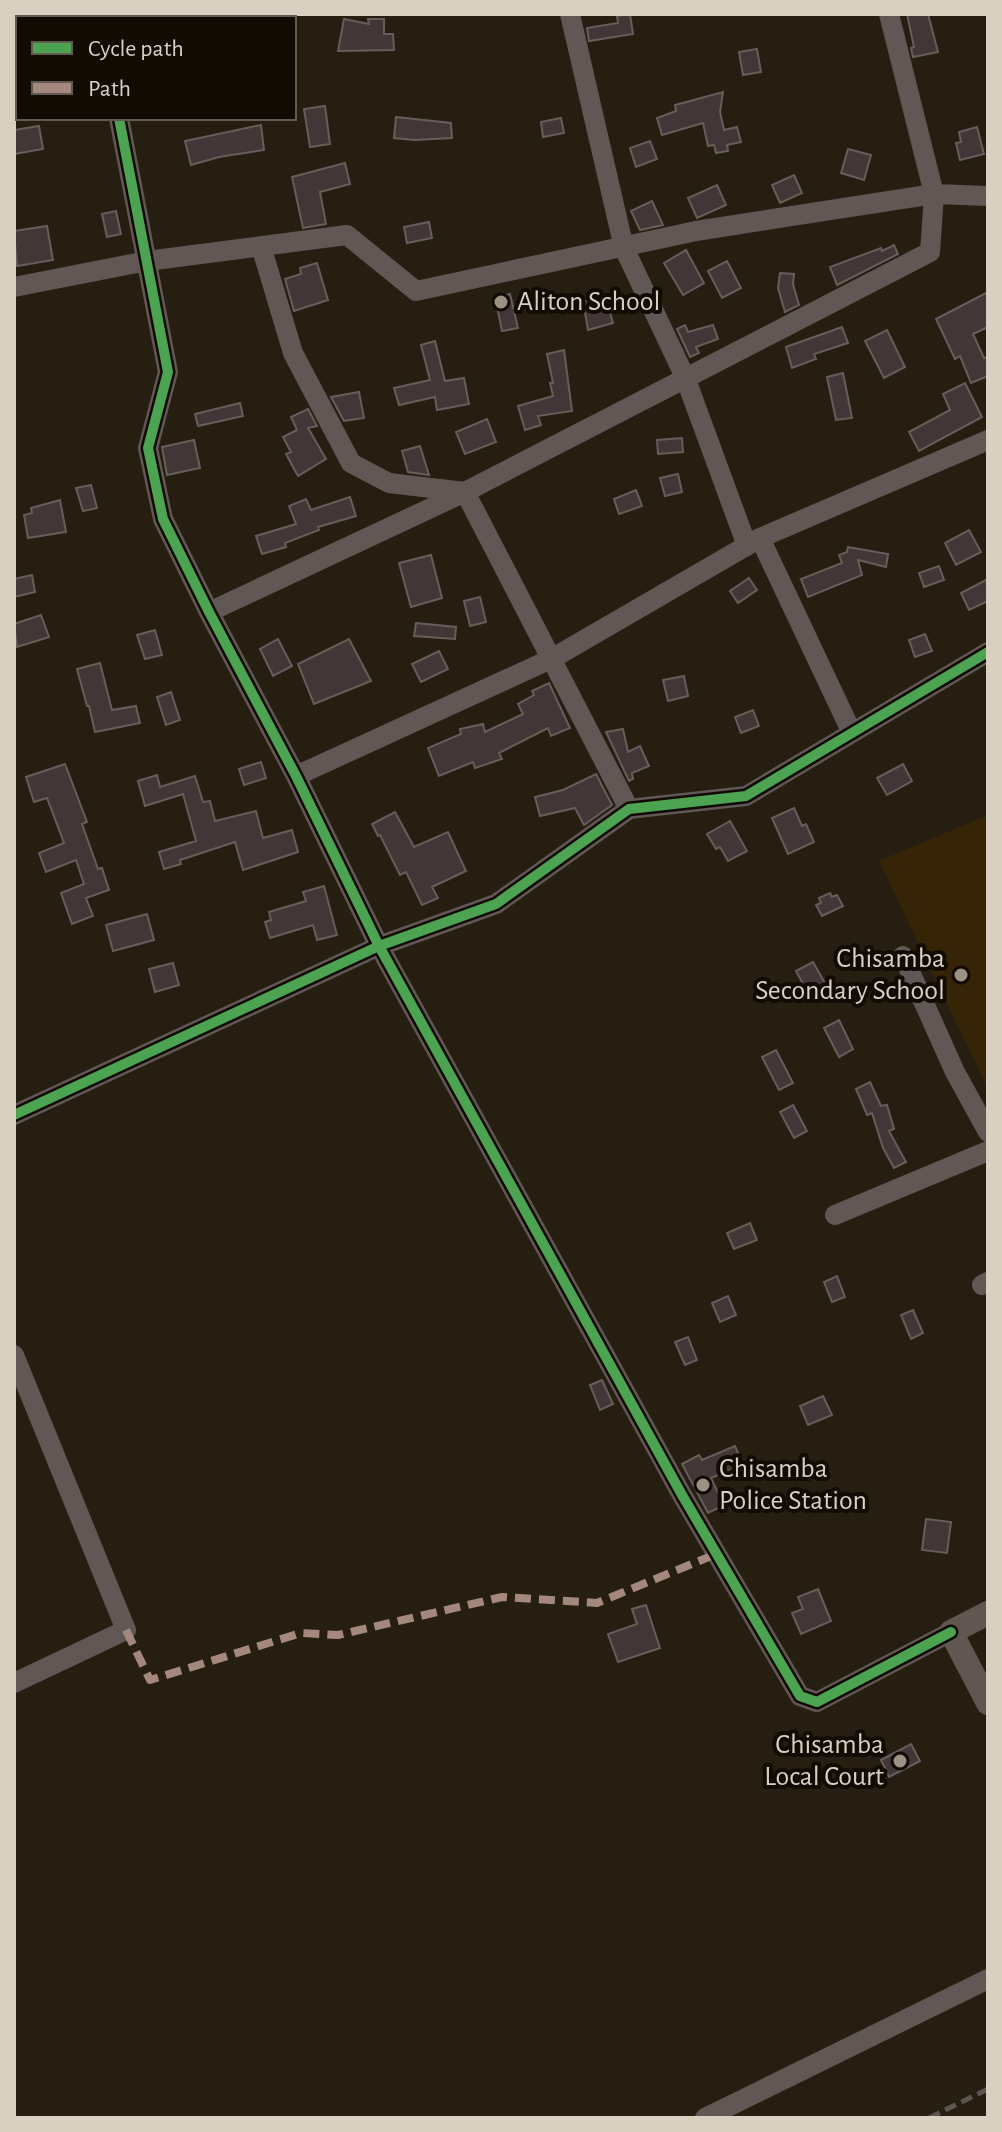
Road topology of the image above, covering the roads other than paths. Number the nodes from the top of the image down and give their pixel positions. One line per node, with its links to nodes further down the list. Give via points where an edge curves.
1 (570, 14): 7 (street)
2 (889, 14): 4 (street)
3 (119, 120): 8 (street)
4 (934, 194): 5 (street); 7 (street, via 696,231); 10 (street, via 930,252)
5 (988, 196)
6 (261, 246): 7 (street, via 347,235 416,291); 8 (street); 12 (street, via 293,353 351,463 389,483)
7 (624, 248): 10 (street)
8 (147, 261): 9 (street); 14 (street, via 168,372 148,448 163,519)
9 (14, 287)
10 (685, 377): 12 (street); 13 (street)
11 (988, 440): 13 (street)
12 (465, 492): 14 (street); 16 (street)
13 (754, 542): 16 (street); 17 (street)
14 (209, 612): 18 (street)
15 (988, 652): 17 (street)
16 (553, 658): 18 (street); 19 (street)
17 (852, 733): 19 (street, via 746,796)
18 (296, 776): 20 (street)
19 (629, 809): 20 (street, via 496,904)
20 (379, 946): 22 (street); 28 (street, via 682,1495 800,1696 817,1702)
21 (903, 956): 23 (street)
22 (14, 1115)
23 (988, 1132)
24 (988, 1151): 25 (street)
25 (835, 1215)
26 (14, 1355): 29 (street, via 126,1630)
27 (988, 1613): 28 (main road)
28 (951, 1632): 30 (main road)
29 (14, 1683)
30 (988, 1703)
31 (988, 1979): 32 (street)
32 (705, 2118)

